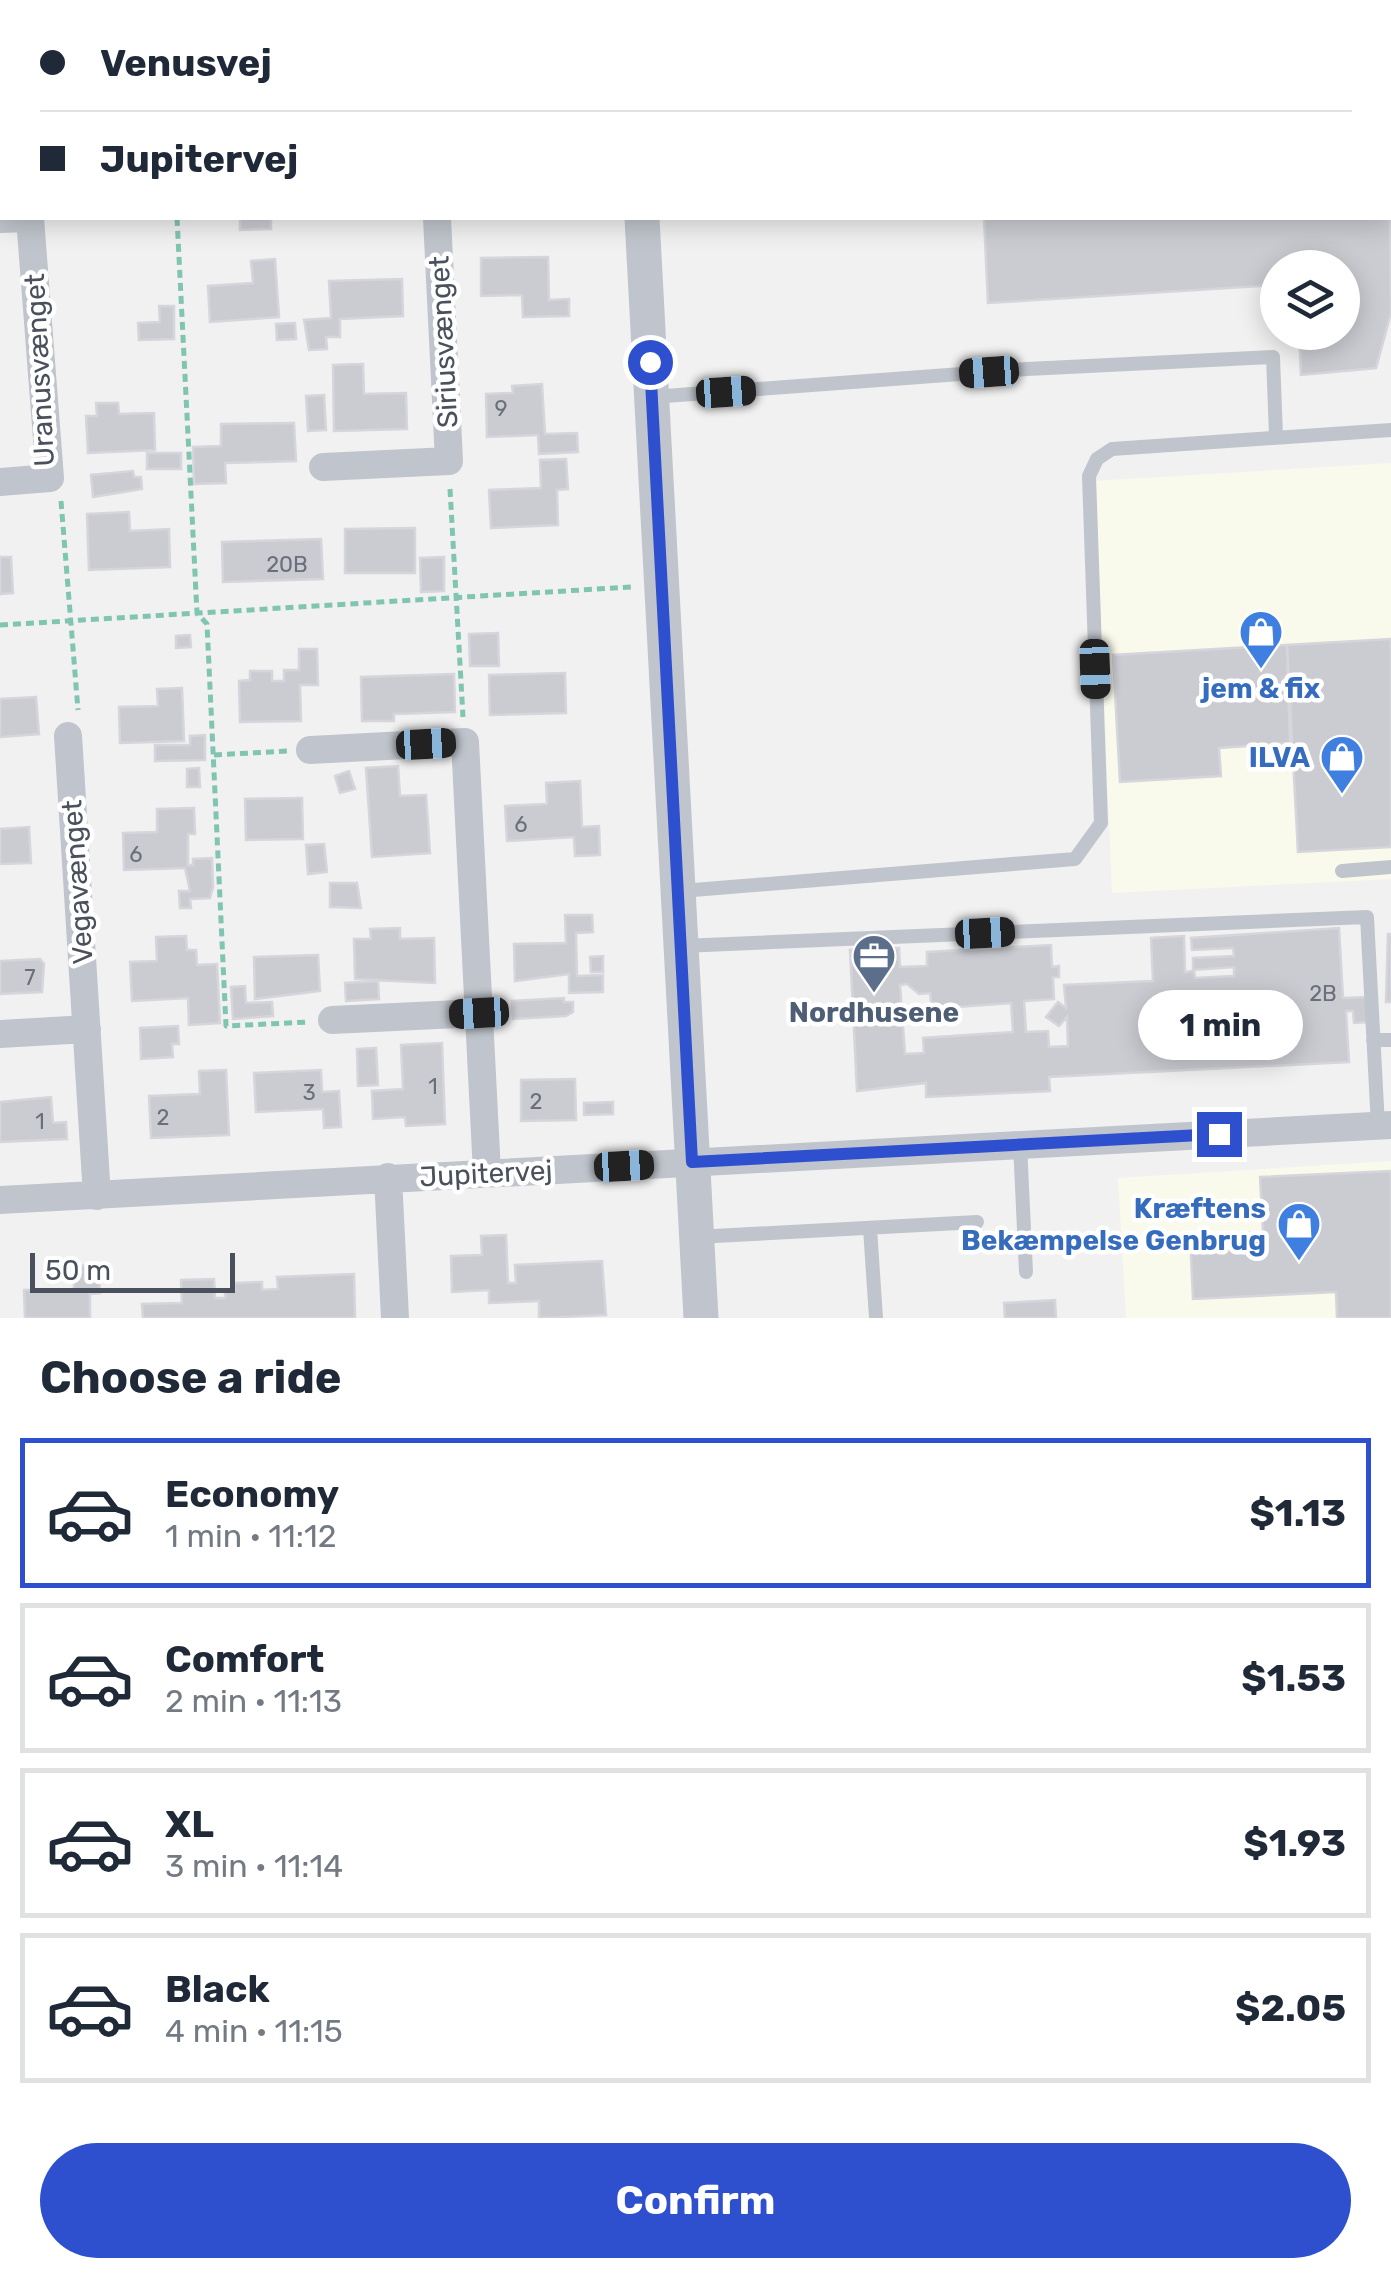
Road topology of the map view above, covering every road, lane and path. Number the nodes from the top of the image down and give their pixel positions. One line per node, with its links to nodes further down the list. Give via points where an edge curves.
1 (177, 220): 15 (path)
2 (437, 220): 9 (street, Siriusvænget)
3 (642, 220): 6 (street)
4 (30, 221): 5 (lane); 11 (street, Uranusvænget)
5 (0, 226)
6 (652, 398): 8 (lane, via 1273,357); 13 (street)
7 (1391, 430): 8 (lane)
8 (1276, 436): 24 (lane, via 1112,448 1096,459 1089,476 1100,823 1075,859)
9 (449, 461): 10 (street, Siriusvænget); 14 (path)
10 (323, 467)
11 (50, 478): 12 (street, Uranusvænget); 16 (path, via 60,485)
12 (0, 482)
13 (661, 586): 14 (path); 24 (street)
14 (454, 600): 15 (path); 19 (path)
15 (198, 613): 16 (path); 21 (path, via 207,624)
16 (70, 621): 17 (path); 18 (path, via 79,730)
17 (0, 625)
18 (68, 736): 28 (street, Vegavænget)
19 (465, 742): 20 (street); 26 (street)
20 (310, 750): 21 (path)
21 (214, 755): 27 (path, via 226,1026)
22 (1391, 867): 23 (lane)
23 (1342, 871)
24 (678, 891): 25 (street)
25 (681, 946): 30 (lane, via 1366,917); 34 (street)
26 (479, 1013): 27 (street); 35 (street)
27 (332, 1020)
28 (87, 1029): 29 (street); 37 (street, Vegavænget)
29 (0, 1034)
30 (1374, 1040): 31 (lane); 32 (lane)
31 (1391, 1040)
32 (1384, 1126): 33 (street, Jupitervej)
33 (1020, 1144): 34 (street, Jupitervej); 42 (lane)
34 (692, 1162): 35 (street, Jupitervej); 41 (street)
35 (487, 1173): 36 (street, Jupitervej)
36 (388, 1177): 37 (street, Jupitervej); 43 (street)
37 (97, 1196): 38 (street, Jupitervej)
38 (0, 1200)
39 (977, 1222): 40 (lane)
40 (870, 1228): 41 (lane); 45 (lane)
41 (696, 1237): 44 (street)
42 (1026, 1272)
43 (396, 1318)
44 (700, 1318)
45 (876, 1318)

